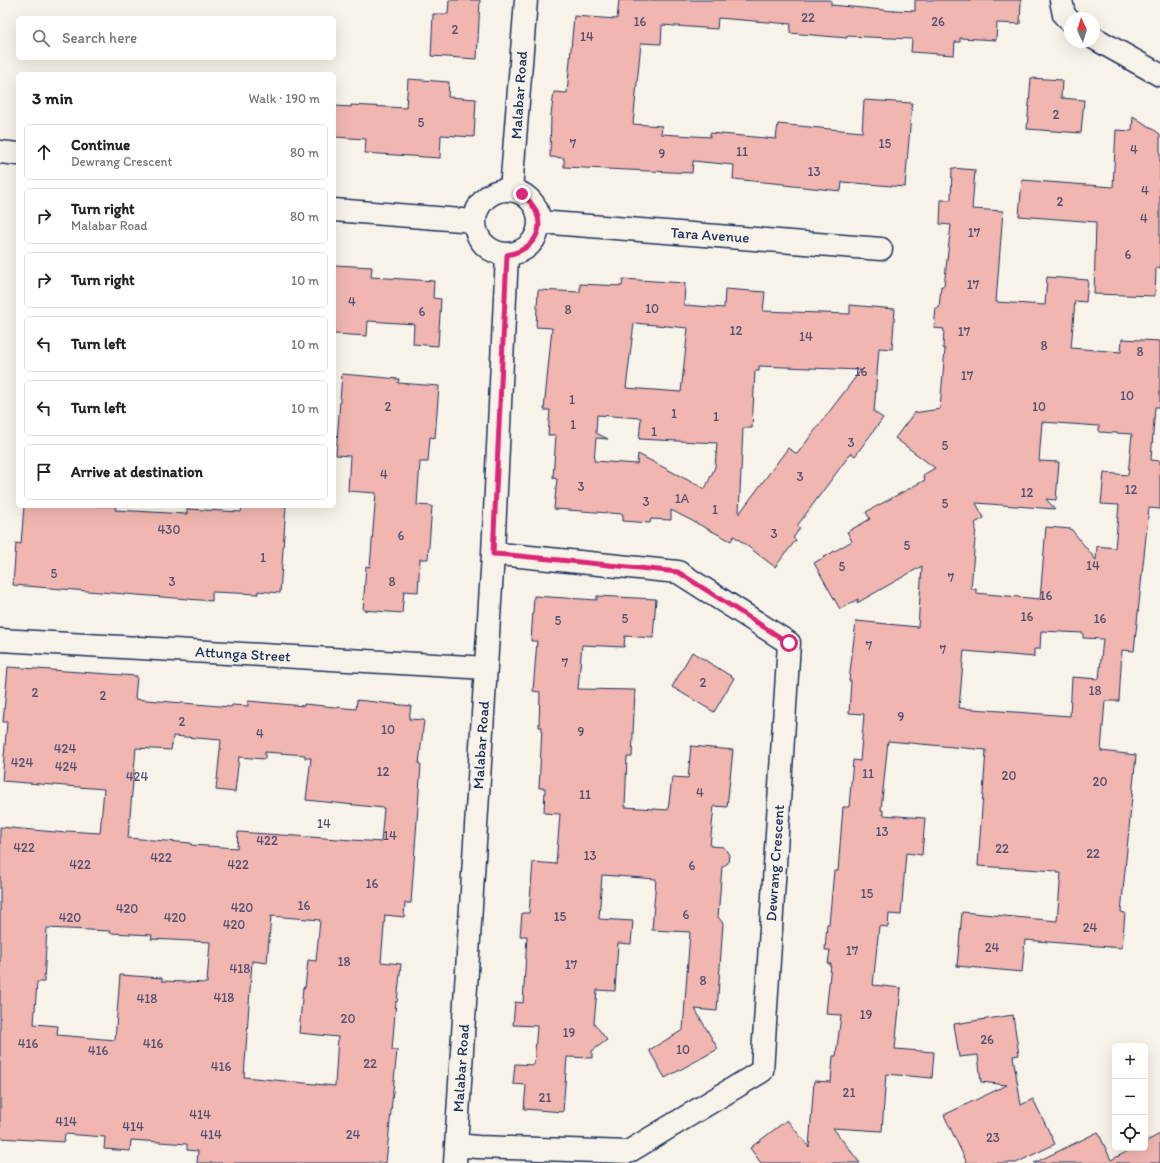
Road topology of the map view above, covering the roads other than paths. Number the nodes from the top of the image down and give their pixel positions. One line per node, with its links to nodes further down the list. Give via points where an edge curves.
1 (526, 0): 8 (street, Malabar Road)
2 (1061, 0): 3 (street)
3 (1064, 15)
4 (1100, 41): 5 (street)
5 (1160, 74)
6 (0, 152): 7 (street)
7 (16, 154)
8 (511, 190): 10 (street, via 487,197 476,210); 11 (street, via 531,201 537,211)
9 (336, 210): 10 (street)
10 (474, 220): 13 (street, via 481,242 489,250)
11 (539, 222): 12 (street, Tara Avenue); 13 (street, via 537,234 528,247 519,253)
12 (881, 249)
13 (507, 255): 14 (street, Malabar Road)
14 (493, 554): 16 (street, Malabar Road); 17 (street, Dewrang Crescent, via 678,572 789,643 769,961 762,1071 628,1152)
15 (0, 640): 16 (street, Attunga Street)
16 (486, 668): 17 (street, Malabar Road)
17 (455, 1154)

